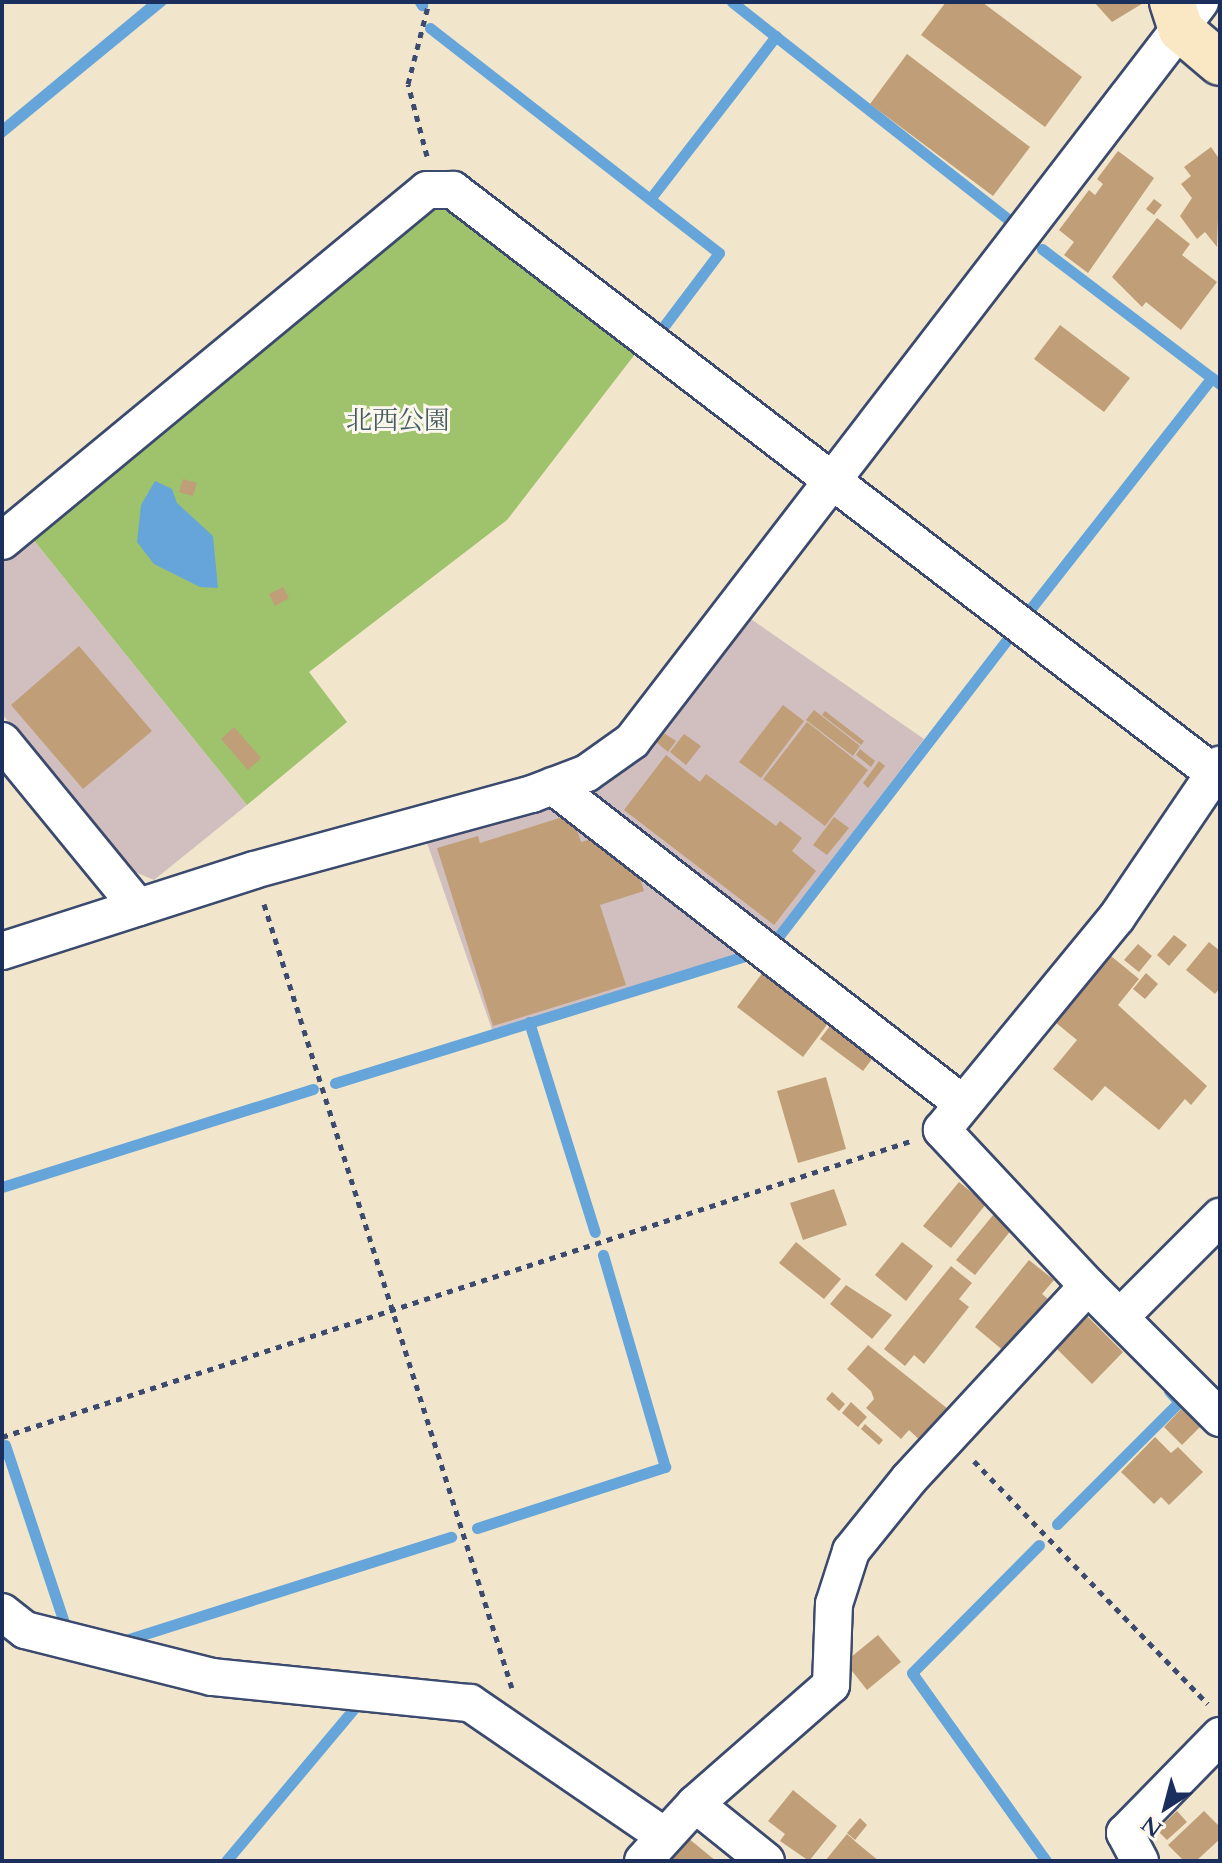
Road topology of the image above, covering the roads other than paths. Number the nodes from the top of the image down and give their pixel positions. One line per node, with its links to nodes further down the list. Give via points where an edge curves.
1 (1185, 11): 2 (street); 3 (street)
2 (1220, 63)
3 (833, 479): 4 (street, via 453,190 443,188 427,190); 6 (street); 7 (street, via 632,741 587,773)
4 (2, 541)
5 (2, 741): 8 (street)
6 (1218, 773): 10 (street, via 1117,917)
7 (553, 786): 8 (street); 10 (street)
8 (138, 907): 9 (street)
9 (2, 951)
10 (952, 1117): 12 (street)
11 (1220, 1217): 13 (street)
12 (1088, 1286): 13 (street); 17 (street, via 851,1551 834,1604 831,1685)
13 (1122, 1315): 14 (street)
14 (1220, 1418)
15 (6, 1622): 18 (street, via 212,1677 470,1703 528,1738)
16 (1220, 1736): 20 (street, via 1125,1833)
17 (695, 1804): 18 (street); 19 (street)
18 (653, 1848)
19 (766, 1861)
20 (1140, 1861)

